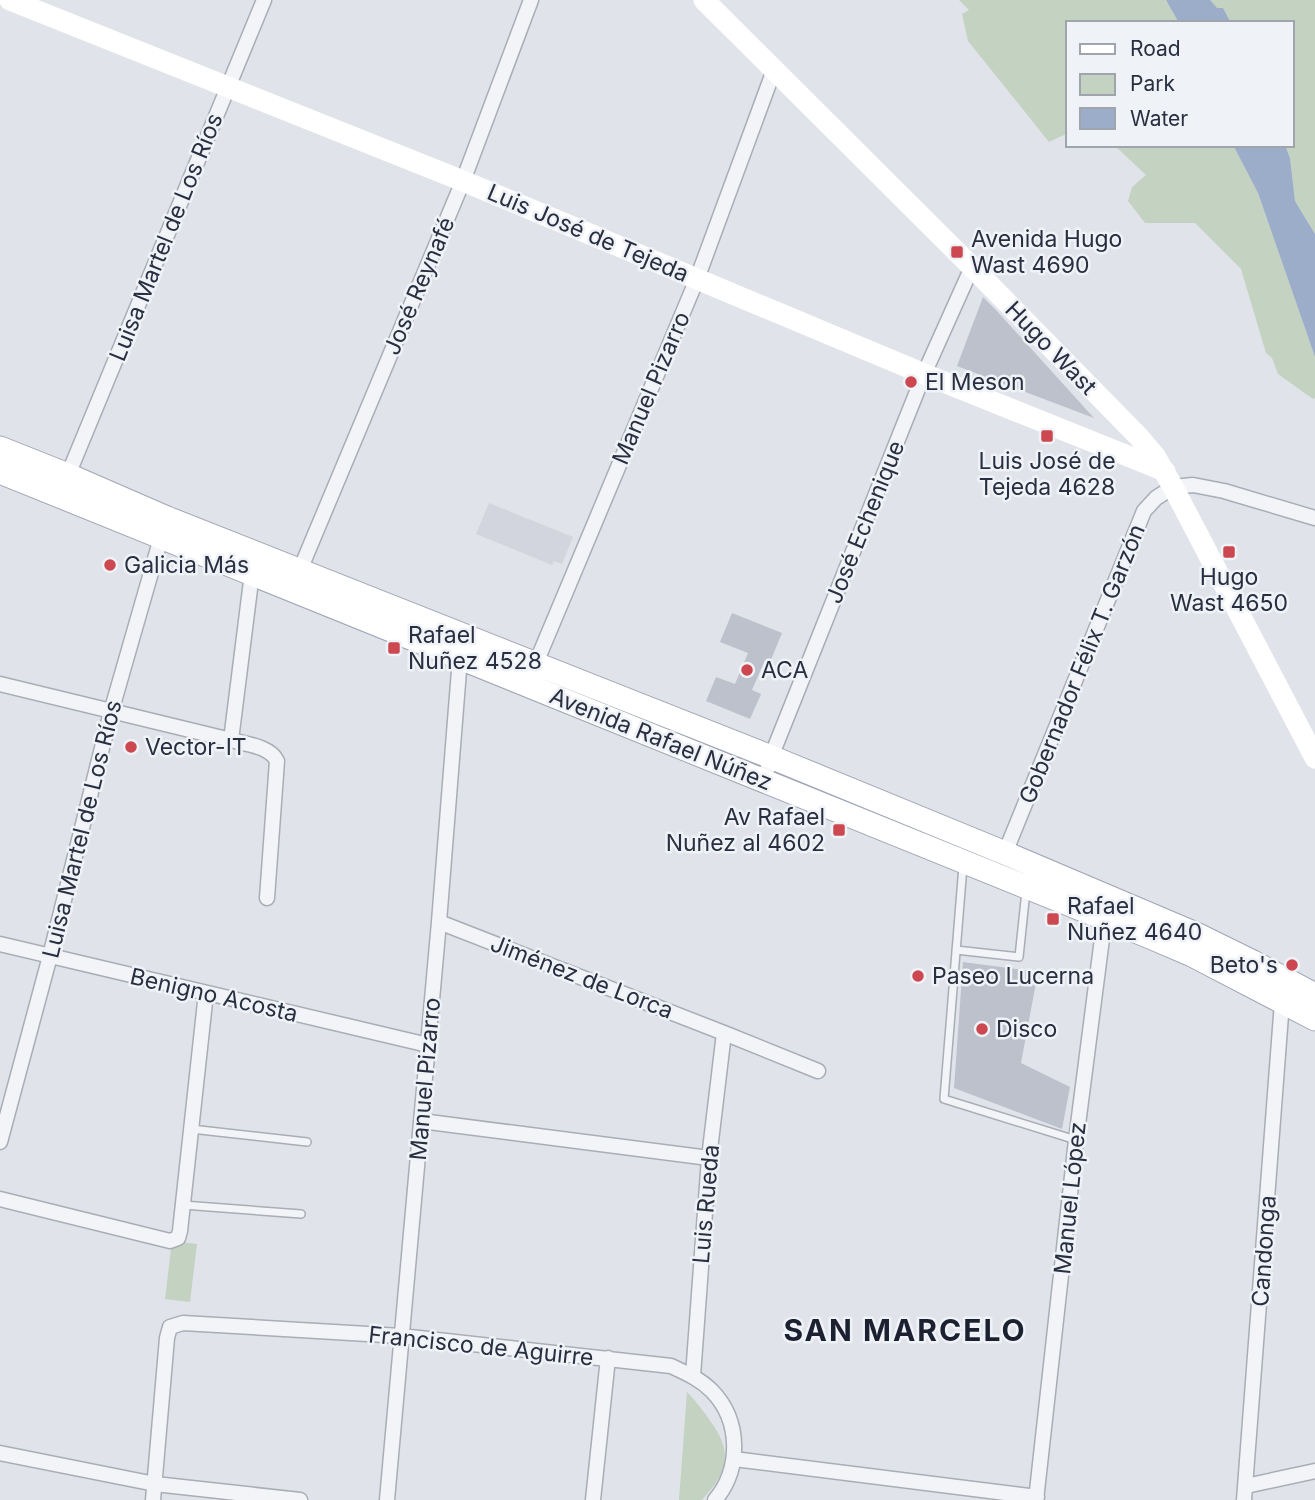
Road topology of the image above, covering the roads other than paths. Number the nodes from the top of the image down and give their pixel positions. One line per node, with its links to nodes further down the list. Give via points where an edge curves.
1 (10, 0): 6 (main road, Luis José de Tejeda)
2 (264, 0): 6 (street, Luisa Martel de Los Ríos)
3 (531, 0): 7 (street, José Reynafé)
4 (704, 0): 5 (main road, Hugo Wast)
5 (774, 70): 8 (main road, Hugo Wast); 9 (street, Manuel Pizarro)
6 (228, 88): 7 (main road, Luis José de Tejeda); 13 (street, Luisa Martel de Los Ríos)
7 (463, 181): 9 (main road, Luis José de Tejeda); 17 (street, José Reynafé)
8 (972, 267): 10 (street, José Echenique); 14 (main road, Hugo Wast, via 1139,437)
9 (697, 279): 10 (main road, Luis José de Tejeda); 20 (street, Manuel Pizarro)
10 (924, 374): 14 (main road, Luis José de Tejeda); 24 (street, José Echenique)
11 (0, 448): 13 (main road, Avenida Rafael Núñez)
12 (0, 472): 16 (main road, Avenida Rafael Núñez)
13 (68, 475): 16 (main road, Avenida Rafael Núñez)
14 (1169, 479): 15 (street, Luis José de Tejeda); 25 (main road, Hugo Wast); 27 (street, Gobernador Félix T. Garzón, via 1144,511)
15 (1315, 518)
16 (164, 527): 17 (main road, Avenida Rafael Núñez); 18 (main road, Avenida Rafael Núñez); 22 (street, Luisa Martel de Los Ríos)
17 (300, 570): 20 (main road, Avenida Rafael Núñez)
18 (251, 573): 19 (main road, Avenida Rafael Núñez); 23 (street)
19 (460, 658): 26 (main road, Avenida Rafael Núñez); 32 (street, Manuel Pizarro)
20 (536, 663): 24 (main road, Avenida Rafael Núñez)
21 (0, 684): 22 (street)
22 (111, 712): 23 (street); 35 (street, Luisa Martel de Los Ríos)
23 (231, 740): 30 (street, via 267,751 277,761)
24 (771, 757): 26 (street, José Echenique); 27 (main road, Avenida Rafael Núñez)
25 (1315, 758)
26 (764, 780): 28 (main road, Avenida Rafael Núñez)
27 (1005, 853): 31 (main road, Avenida Rafael Núñez)
28 (964, 862): 29 (main road, Avenida Rafael Núñez); 34 (lane)
29 (1026, 888): 31 (main road, Avenida Rafael Núñez); 34 (lane, via 1018,957)
30 (267, 898)
31 (1110, 909): 37 (main road, Avenida Rafael Núñez, via 1225,948); 38 (main road, Avenida Rafael Núñez); 45 (street, Manuel López, via 1103,931)
32 (439, 922): 40 (street, Jiménez de Lorca); 41 (street, Manuel Pizarro)
33 (0, 944): 35 (street, Benigno Acosta)
34 (957, 950): 45 (lane, via 944,1099)
35 (50, 956): 36 (street, Benigno Acosta); 46 (street, Luisa Martel de Los Ríos)
36 (206, 993): 41 (street, Benigno Acosta); 44 (street)
37 (1315, 995)
38 (1282, 1002): 39 (main road, Avenida Rafael Núñez); 59 (street, Candonga)
39 (1315, 1019)
40 (724, 1033): 42 (street, Jiménez de Lorca); 48 (street, Luis Rueda)
41 (428, 1045): 43 (street, Manuel Pizarro)
42 (818, 1071)
43 (422, 1121): 48 (street); 52 (street, Manuel Pizarro)
44 (191, 1129): 47 (lane); 50 (street)
45 (1076, 1140): 60 (street, Manuel López)
46 (0, 1142)
47 (307, 1142)
48 (709, 1158): 54 (street, Luis Rueda)
49 (0, 1199): 50 (street, via 170,1241 178,1238)
50 (183, 1205): 51 (lane)
51 (301, 1214)
52 (401, 1336): 53 (street, Francisco de Aguirre); 58 (street, Francisco de Aguirre, via 183,1323 170,1327); 63 (street, Manuel Pizarro)
53 (608, 1359): 54 (street, Francisco de Aguirre, via 671,1366); 64 (street)
54 (693, 1376): 56 (street, Francisco de Aguirre, via 712,1391 728,1416)
55 (0, 1453): 58 (street)
56 (734, 1459): 60 (street); 65 (street)
57 (1315, 1471): 59 (street)
58 (155, 1484): 61 (street); 62 (street)
59 (1245, 1493)
60 (1037, 1498)
61 (153, 1500)
62 (300, 1500)
63 (387, 1500)
64 (593, 1500)
65 (715, 1500)

